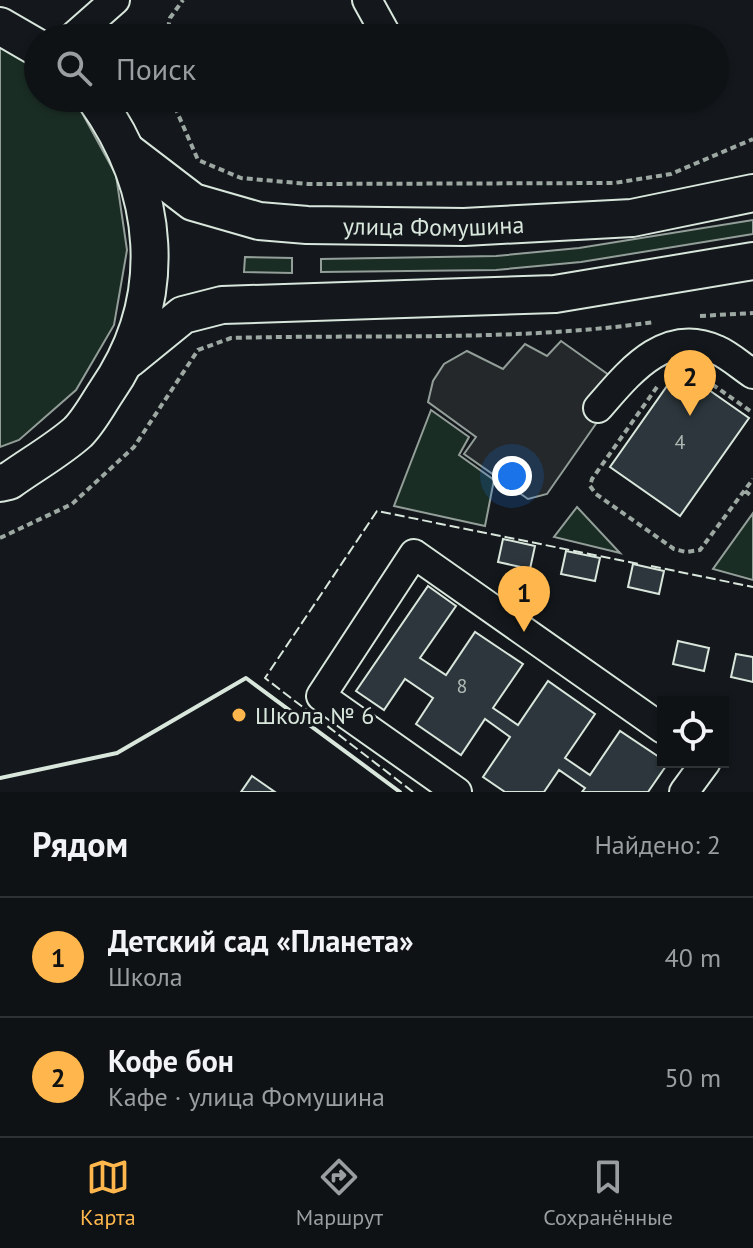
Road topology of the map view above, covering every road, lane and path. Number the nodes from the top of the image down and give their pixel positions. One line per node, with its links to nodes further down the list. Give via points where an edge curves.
1 (115, 0): 4 (lane)
2 (183, 0): 5 (path)
3 (367, 0): 6 (lane)
4 (88, 24)
5 (169, 24)
6 (380, 24)
7 (0, 26): 8 (main road)
8 (24, 40)
9 (104, 112): 12 (main road)
10 (177, 112): 11 (path, via 198,160 241,178 308,184 614,183 671,174)
11 (753, 139)
12 (129, 153): 13 (main road, улица Фомушина, via 193,202 259,221 307,225 464,227 632,218); 18 (main road, via 149,221 149,291)
13 (753, 193)
14 (753, 261): 18 (main road, via 555,294 222,305 183,315)
15 (753, 313): 16 (path)
16 (686, 318)
17 (655, 322): 28 (path, via 490,338 231,338 198,350 134,447 72,504)
18 (129, 359): 25 (main road, via 80,430)
19 (695, 372): 23 (path)
20 (753, 374): 22 (lane, via 716,349 665,348 641,359)
21 (662, 380): 26 (path, via 590,486 674,549 686,552 700,550)
22 (598, 408)
23 (753, 413)
24 (753, 479): 26 (path)
25 (0, 483)
26 (745, 491): 27 (path)
27 (753, 497)
28 (0, 538)
29 (657, 725): 31 (lane, via 414,554 321,696)
30 (702, 768): 32 (lane)
31 (457, 792)
32 (684, 792)

